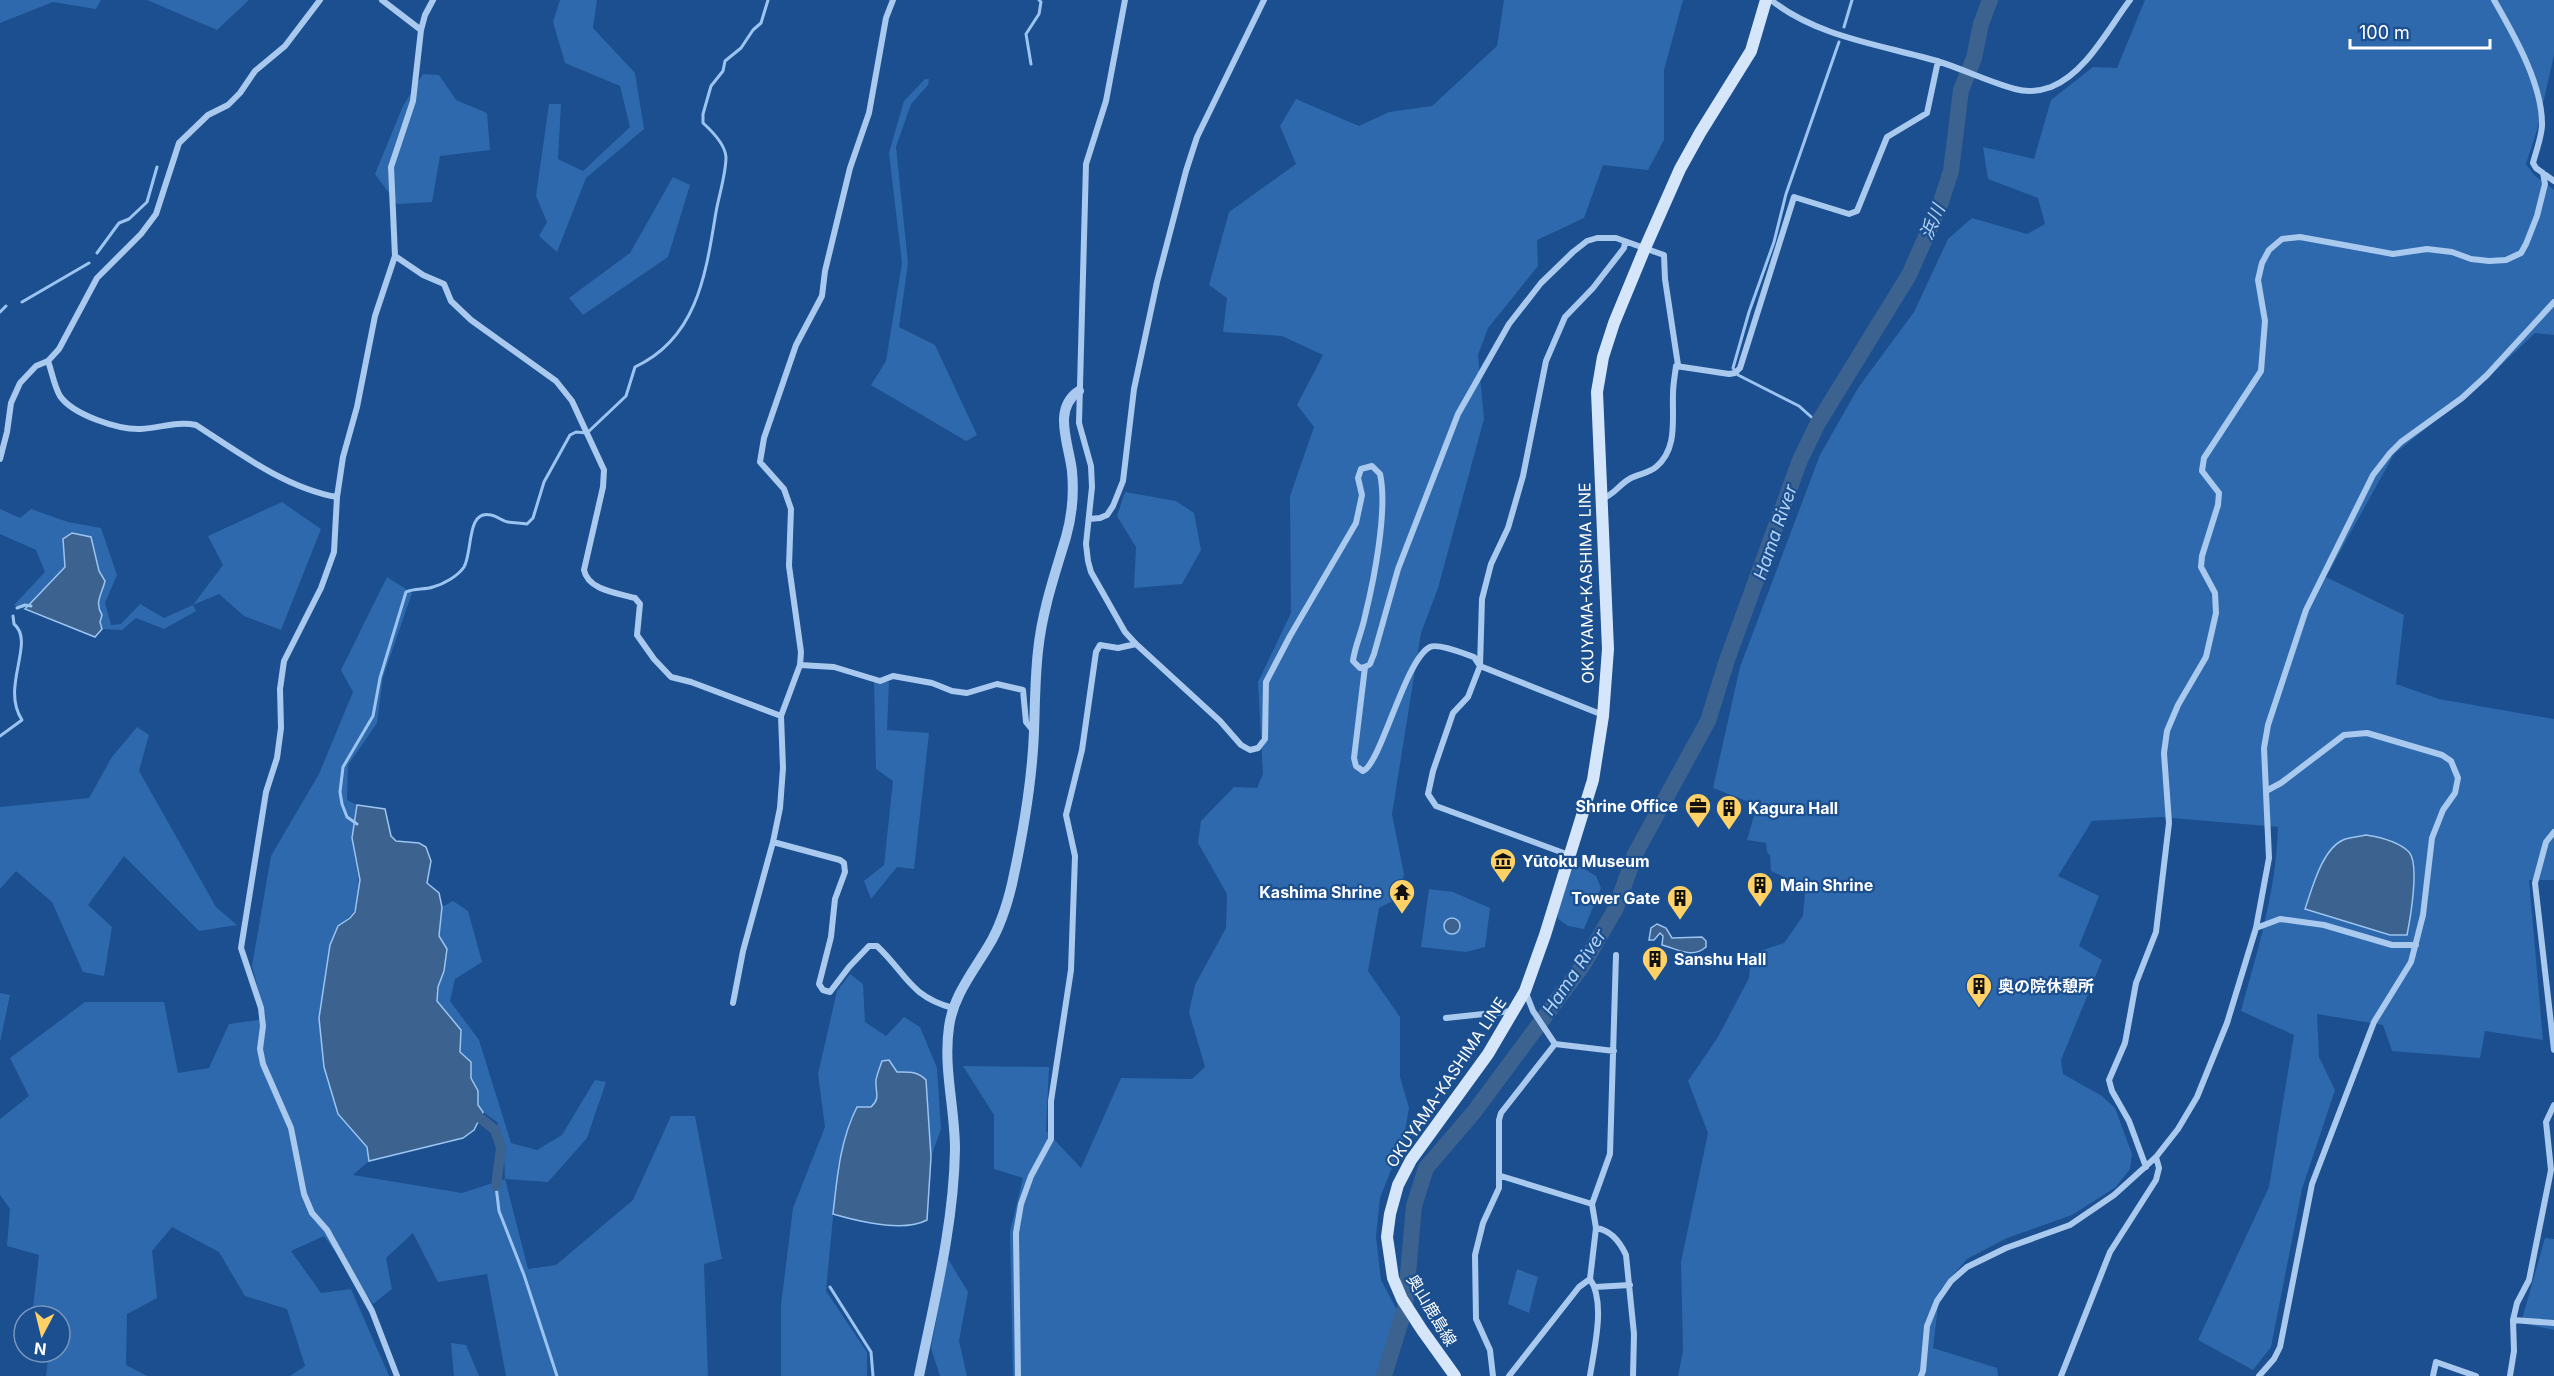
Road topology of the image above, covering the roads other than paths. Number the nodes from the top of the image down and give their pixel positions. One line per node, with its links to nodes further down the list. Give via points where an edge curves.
1 (320, 0): 19 (street, via 285,46 255,71 240,93 228,105 208,115 179,143 156,214 97,278 59,350)
2 (382, 0): 11 (street)
3 (433, 0): 11 (street)
4 (893, 0): 27 (street, via 886,18 869,113 850,168 822,296 796,345 764,438 760,462 784,489 791,509 789,567)
5 (1125, 0): 21 (street, via 1106,101 1086,164)
6 (1264, 0): 25 (street, via 1197,137 1186,171 1134,388 1123,481 1107,515)
7 (1766, 0): 16 (main road, OKUYAMA-KASHIMA LINE, via 1751,51 1685,160)
8 (1771, 0): 12 (street, via 1819,27)
9 (2130, 0): 12 (street, via 2084,60 2070,75 2050,87 2015,89)
10 (2494, 0): 13 (street, via 2514,34 2535,86 2542,125 2533,163)
11 (421, 30): 17 (street, via 413,101 391,167)
12 (1940, 62): 20 (street, via 1927,113 1887,137 1857,211 1849,214 1794,197 1736,372)
13 (2543, 173): 14 (street); 50 (street, via 2545,184 2526,244 2521,253 2506,260 2471,259 2427,249 2393,254 2300,237 2282,239 2262,263 2258,280 2265,321 2261,371 2204,458 2202,471 2219,493 2201,567 2215,593 2216,613 2206,657 2167,731 2164,753 2169,823 2156,933 2136,983 2125,1043 2109,1080)
14 (2554, 181)
15 (1625, 242): 16 (street); 28 (street, via 1593,288 1565,317 1552,343 1523,476 1482,599); 29 (street, via 1606,237 1587,241 1541,283 1509,324 1458,414 1398,569 1374,654)
16 (1645, 248): 20 (street, via 1665,258); 24 (main road, OKUYAMA-KASHIMA LINE, via 1614,323 1597,392)
17 (395, 256): 23 (street, via 375,316); 30 (street, via 444,284 451,301 471,320 556,381 572,401 604,470 584,570 586,579 592,585 640,603 637,635 671,677)
18 (2554, 302): 33 (street, via 2487,375 2401,442 2373,476 2306,610 2268,724 2264,748)
19 (48, 361): 22 (street, via 36,366 20,382 11,403); 23 (street, via 60,395 72,408 126,429 196,425 281,477)
20 (1678, 365): 24 (street, via 1671,446 1666,456 1656,467 1622,483 1612,495)
21 (1079, 391): 25 (street, via 1078,423 1091,466); 32 (street, via 1070,397 1063,420 1072,494 1069,526 1044,610 1034,687)
22 (0, 459)
23 (337, 497): 60 (street, via 334,552 321,588 284,661 277,758 266,792 241,948 261,1008 263,1064 291,1128 304,1194 372,1311)
24 (1601, 499): 31 (main road, OKUYAMA-KASHIMA LINE, via 1608,649)
25 (1089, 519): 26 (street, via 1086,544 1091,572)
26 (1136, 644): 29 (street, via 1241,744 1250,750 1258,748 1265,739 1266,682 1356,523 1362,495 1358,478 1361,469 1372,466 1381,478 1379,530 1365,617 1353,661 1360,669); 62 (street, via 1118,648 1101,645 1096,652 1082,750 1066,816 1075,856 1071,970 1051,1101 1051,1139 1031,1176 1016,1233)
27 (801, 665): 30 (street); 32 (street, via 834,667 880,681 893,676 967,693 997,684 1023,690 1026,722)
28 (1480, 666): 29 (street, via 1474,657 1430,647 1420,656 1371,764 1363,771 1354,758); 31 (street); 36 (street, via 1468,697 1453,713 1428,794 1436,806)
29 (1365, 667)
30 (781, 716): 35 (street, via 783,768)
31 (1603, 716): 36 (main road, OKUYAMA-KASHIMA LINE, via 1593,780)
32 (1034, 732): 42 (street, via 1029,795 1004,913)
33 (2266, 790): 37 (street, via 2269,858); 38 (street, via 2344,735 2367,733 2451,761 2458,778 2455,793 2432,838)
34 (2554, 832): 46 (street, via 2546,842 2535,883)
35 (773, 842): 41 (street); 42 (street, via 844,863 820,976 823,990 830,992 835,988 869,946 877,946 909,985 931,1000)
36 (1569, 855): 40 (main road, OKUYAMA-KASHIMA LINE)
37 (2256, 928): 38 (street, via 2280,919 2324,925 2392,945); 49 (street, via 2205,1079 2178,1129)
38 (2416, 945): 70 (street, via 2411,962 2374,1022 2312,1184 2280,1347)
39 (1616, 955): 47 (street)
40 (1525, 991): 43 (main road, OKUYAMA-KASHIMA LINE); 45 (street)
41 (733, 1003)
42 (953, 1008): 61 (street, via 947,1044 955,1150 950,1210)
43 (1516, 1010): 44 (street); 54 (main road, OKUYAMA-KASHIMA LINE, via 1411,1160 1398,1185 1387,1237)
44 (1446, 1018)
45 (1555, 1044): 47 (street); 51 (street, via 1501,1113)
46 (2554, 1050)
47 (1614, 1051): 52 (street, via 1610,1154)
48 (2554, 1105): 58 (street, via 2546,1122 2551,1170 2529,1280)
49 (2156, 1157): 50 (street); 69 (street, via 2156,1180 2110,1252)
50 (2146, 1167): 68 (street, via 2115,1195 2070,1225 1967,1267 1937,1301 1927,1326)
51 (1501, 1176): 52 (street); 64 (street, via 1475,1255 1476,1319 1490,1350)
52 (1592, 1204): 53 (street)
53 (1596, 1228): 55 (street); 56 (street, via 1608,1232 1622,1246)
54 (1389, 1259): 63 (main road, 奥山鹿島線, via 1402,1299)
55 (1590, 1279): 57 (street); 65 (street, via 1579,1287)
56 (1630, 1285): 57 (street); 67 (street)
57 (1595, 1287): 66 (street, via 1598,1303)
58 (2513, 1320): 59 (street); 73 (street)
59 (2554, 1323)
60 (397, 1376)
61 (919, 1376)
62 (1018, 1376)
63 (1455, 1376)
64 (1493, 1376)
65 (1509, 1376)
66 (1590, 1376)
67 (1633, 1376)
68 (1921, 1376)
69 (2061, 1376)
70 (2259, 1376)
71 (2433, 1376): 72 (street, via 2436,1362)
72 (2476, 1376)
73 (2510, 1376)

